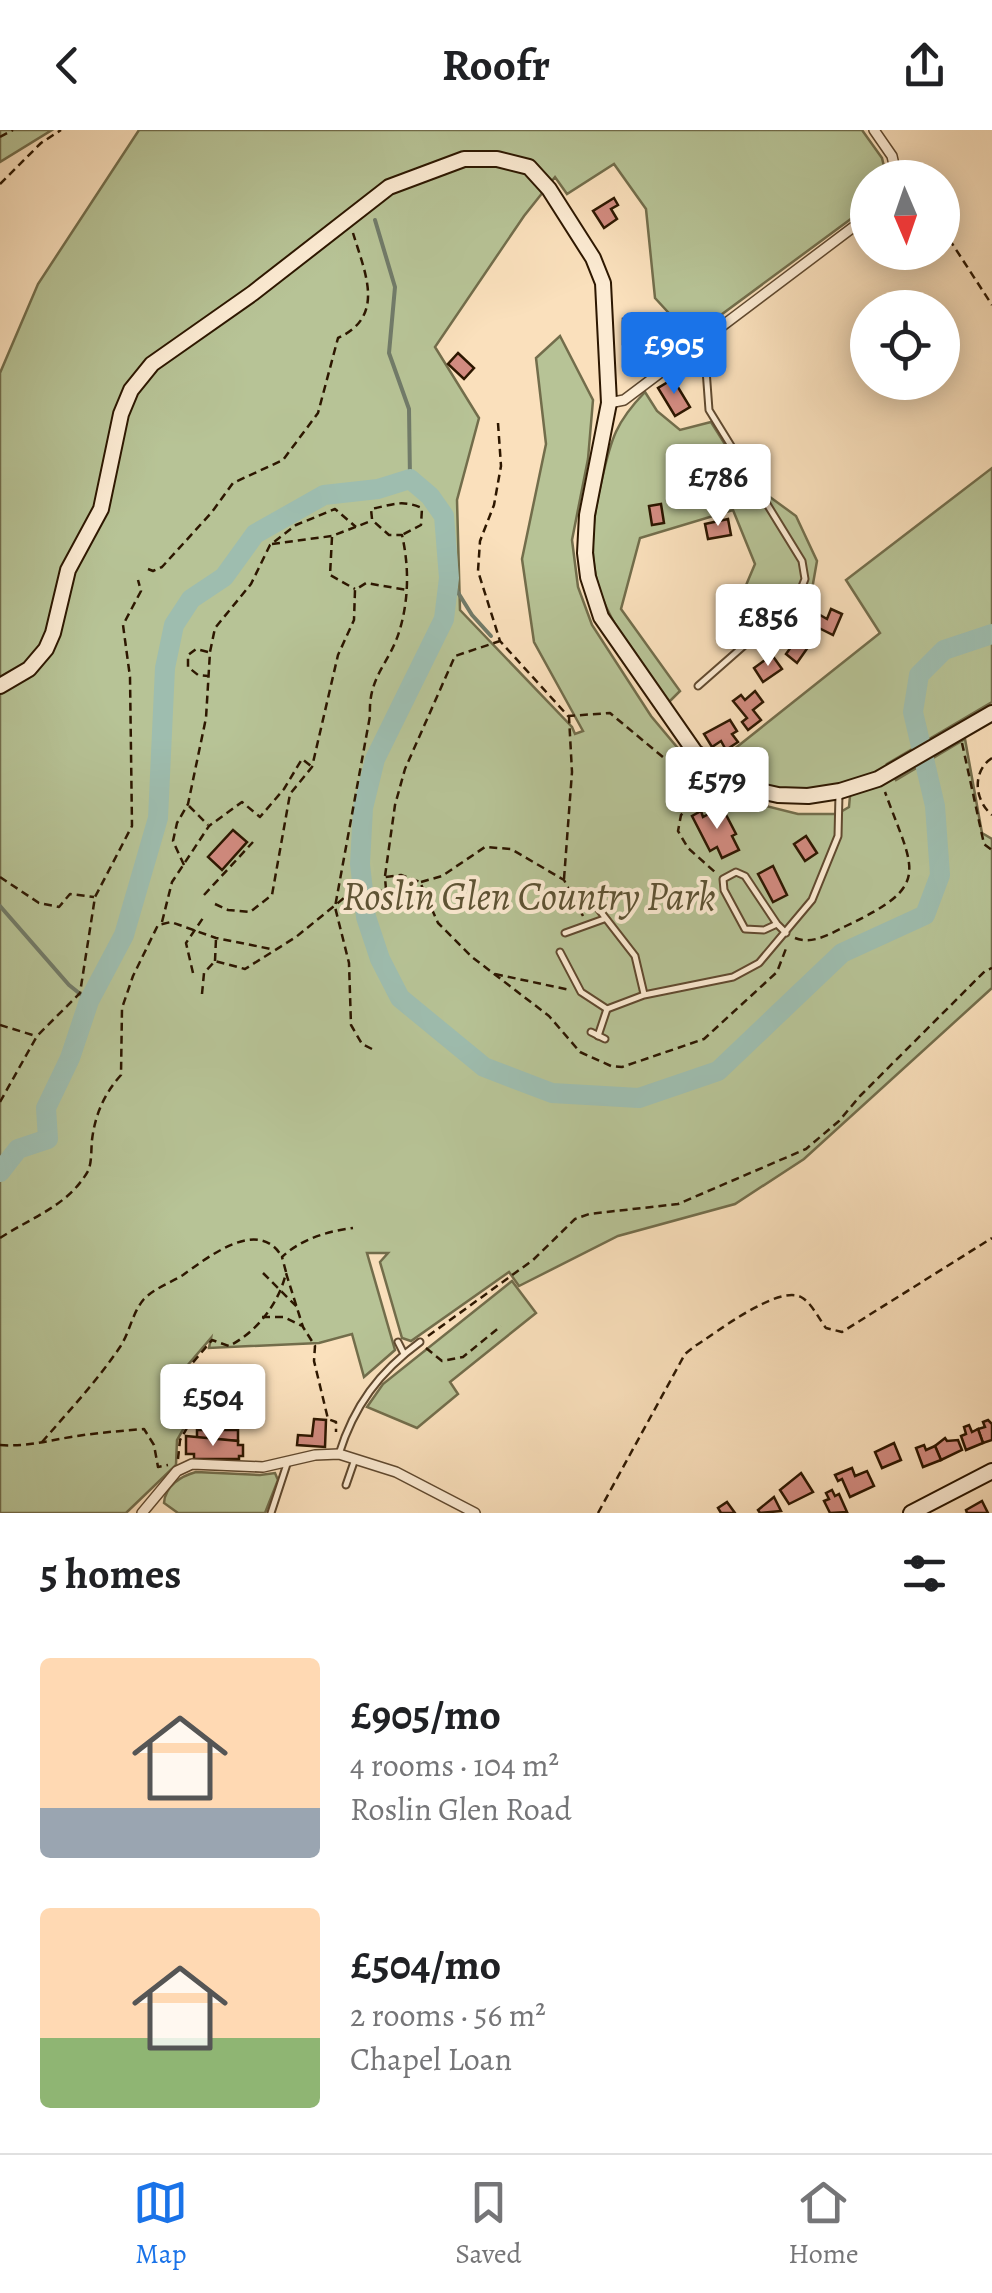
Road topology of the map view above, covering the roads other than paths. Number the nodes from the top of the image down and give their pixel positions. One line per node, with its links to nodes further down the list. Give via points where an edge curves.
1 (874, 130): 2 (street)
2 (893, 160)
3 (850, 230): 4 (street)
4 (699, 343): 5 (street, via 624,400); 7 (lane, via 709,410 802,561 805,580 797,599)
5 (608, 404): 6 (main road, via 603,283 565,210 529,168 498,159 464,160 389,187 152,364 121,414 100,509 68,570 46,649); 9 (main road, via 584,553 601,617 706,762 742,787 778,795)
6 (0, 686)
7 (698, 686)
8 (992, 713): 9 (main road, via 890,772)
9 (840, 791): 14 (lane, via 838,836 812,900)
10 (597, 907): 11 (lane)
11 (606, 919): 13 (lane); 16 (lane, via 635,956)
12 (777, 924): 12 (lane, via 745,876 736,872 724,880 745,930); 14 (lane)
13 (565, 933)
14 (786, 934): 16 (lane, via 759,963 733,977)
15 (560, 952): 17 (lane, via 582,992)
16 (644, 995): 17 (lane)
17 (606, 1009): 18 (lane, via 602,1037)
18 (591, 1032)
19 (398, 1342): 21 (lane)
20 (420, 1342): 21 (lane)
21 (404, 1354): 22 (lane, via 358,1404)
22 (339, 1454): 23 (street); 24 (street)
23 (355, 1459): 26 (lane); 29 (street)
24 (288, 1462): 27 (street, via 192,1464); 28 (lane)
25 (992, 1472): 30 (main road)
26 (346, 1486)
27 (142, 1513)
28 (271, 1513)
29 (476, 1513)
30 (912, 1513)

